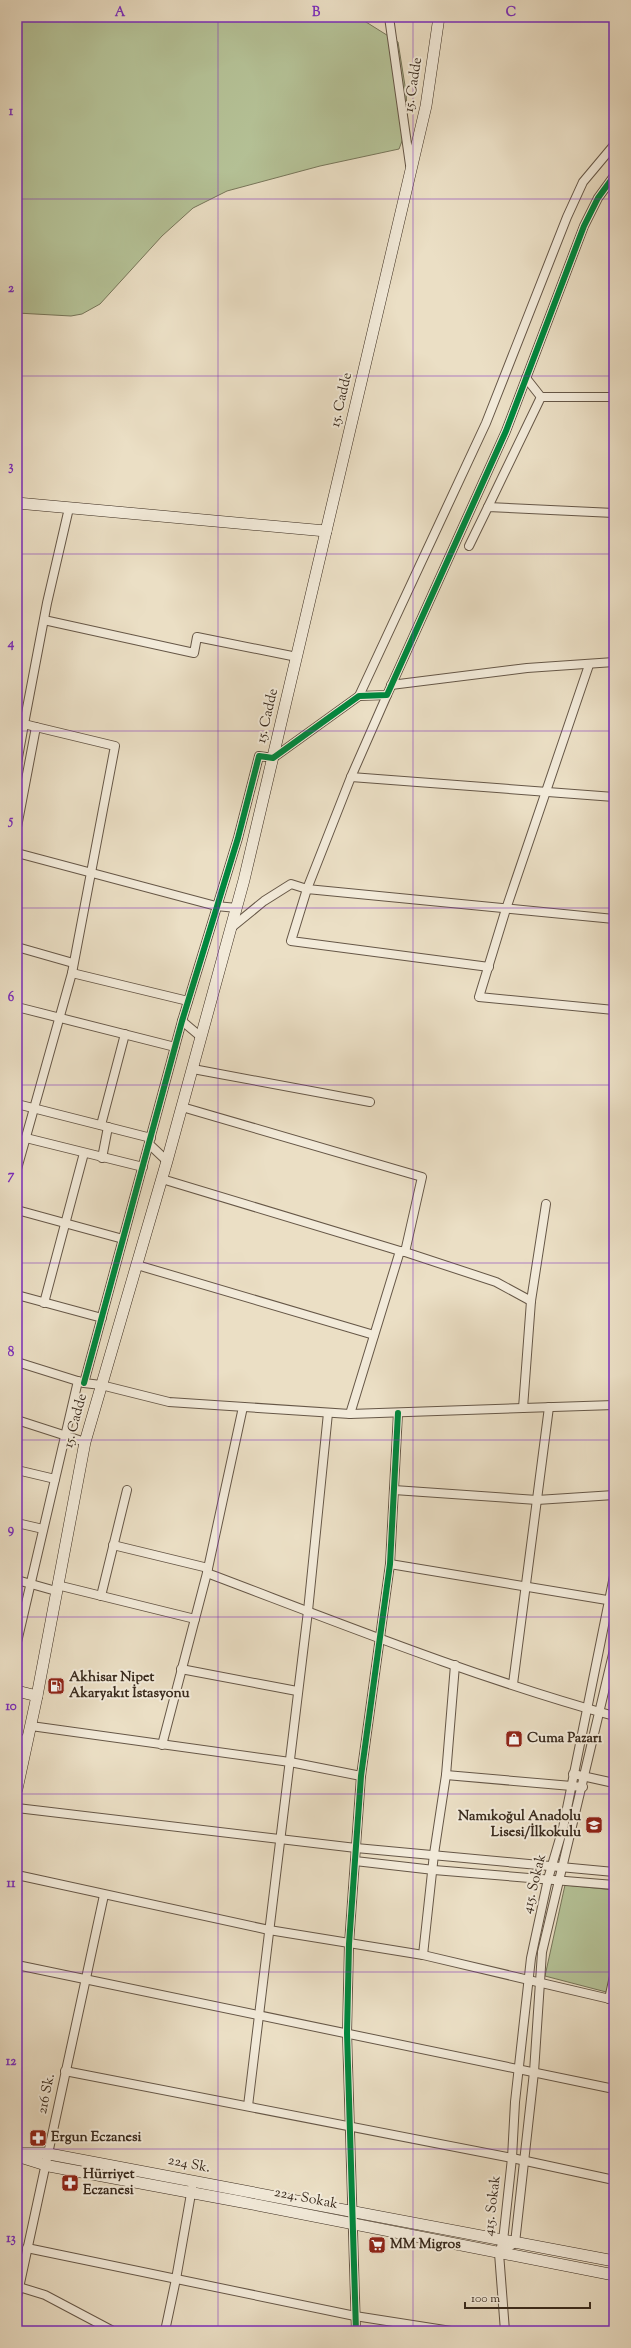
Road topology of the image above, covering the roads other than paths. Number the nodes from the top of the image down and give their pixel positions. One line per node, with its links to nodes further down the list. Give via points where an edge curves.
1 (389, 17): 4 (street)
2 (439, 17): 4 (main road, 15. Cadde, via 426,106)
3 (614, 145): 21 (street, via 596,165 580,189 486,423)
4 (411, 172): 13 (main road, 15. Cadde)
5 (614, 176): 6 (street, via 598,198 584,226)
6 (526, 378): 7 (street); 19 (street, via 506,431)
7 (541, 397): 8 (street); 10 (street)
8 (614, 398)
9 (17, 503): 11 (main road)
10 (488, 507): 12 (street); 14 (street)
11 (68, 508): 13 (main road); 15 (street)
12 (614, 513)
13 (326, 531): 16 (main road, 15. Cadde)
14 (469, 546)
15 (44, 620): 16 (street, via 194,653 198,637); 22 (street)
16 (297, 657): 24 (main road, 15. Cadde)
17 (614, 662): 18 (street)
18 (589, 665): 19 (street, via 527,668); 27 (street)
19 (391, 684): 20 (street)
20 (386, 695): 21 (street); 26 (street)
21 (359, 696): 24 (street)
22 (24, 724): 23 (street); 25 (street)
23 (36, 727): 29 (street); 31 (street, via 115,746)
24 (273, 758): 33 (street, via 259,756 238,838); 34 (main road, 15. Cadde)
25 (17, 763)
26 (351, 777): 27 (street); 32 (street)
27 (547, 793): 28 (street); 35 (street)
28 (614, 798)
29 (17, 828)
30 (17, 853): 31 (street)
31 (91, 874): 33 (street); 39 (street)
32 (307, 889): 35 (street); 37 (street, via 292,884 264,901); 40 (street, via 291,941)
33 (216, 906): 34 (street); 42 (street)
34 (236, 908): 37 (main road, 15. Cadde)
35 (506, 909): 36 (street); 40 (street)
36 (614, 919)
37 (231, 928): 48 (main road, 15. Cadde)
38 (17, 947): 39 (street)
39 (73, 963): 41 (street)
40 (488, 967): 44 (street, via 479,997)
41 (72, 973): 42 (street); 45 (street)
42 (188, 1001): 46 (street)
43 (17, 1007): 45 (street)
44 (614, 1010)
45 (59, 1019): 47 (street); 54 (street)
46 (182, 1021): 48 (street); 49 (street)
47 (124, 1034): 49 (street); 55 (street)
48 (201, 1037): 50 (main road, 15. Cadde)
49 (175, 1047): 57 (street)
50 (193, 1069): 51 (street); 53 (main road, 15. Cadde)
51 (370, 1102)
52 (17, 1104): 54 (street)
53 (182, 1107): 60 (main road, 15. Cadde); 68 (street, via 422,1178)
54 (34, 1108): 55 (street); 56 (street)
55 (104, 1126): 57 (street); 59 (street)
56 (26, 1138): 58 (street); 62 (street)
57 (150, 1141): 60 (street); 61 (street)
58 (84, 1153): 59 (street); 66 (street)
59 (102, 1158): 61 (street)
60 (167, 1160): 63 (main road, 15. Cadde)
61 (143, 1167): 67 (street)
62 (17, 1169)
63 (162, 1179): 68 (street); 69 (main road, 15. Cadde)
64 (546, 1204): 71 (street)
65 (17, 1210): 66 (street)
66 (65, 1223): 67 (street); 72 (street)
67 (123, 1239): 73 (street)
68 (402, 1252): 71 (street, via 496,1282); 74 (street)
69 (137, 1265): 74 (street); 77 (main road, 15. Cadde)
70 (17, 1295): 72 (street)
71 (531, 1301): 81 (street)
72 (44, 1303): 73 (street)
73 (102, 1318): 76 (street)
74 (374, 1335): 84 (street)
75 (17, 1362): 76 (street)
76 (81, 1382): 77 (street); 86 (street)
77 (101, 1385): 79 (street, via 168,1402); 87 (main road, 15. Cadde)
78 (614, 1405): 80 (street)
79 (243, 1407): 82 (street); 98 (street)
80 (549, 1407): 81 (street); 93 (street)
81 (523, 1408): 83 (street)
82 (328, 1413): 84 (street); 106 (street)
83 (398, 1413): 84 (street); 91 (street)
84 (350, 1414)
85 (17, 1420): 86 (street)
86 (65, 1434): 87 (street); 89 (street)
87 (85, 1442): 103 (main road, 15. Cadde)
88 (17, 1470): 89 (street)
89 (55, 1479): 95 (street)
90 (127, 1490): 96 (street)
91 (394, 1490): 93 (street); 97 (street)
92 (614, 1495): 93 (street)
93 (537, 1500): 102 (street)
94 (17, 1523): 95 (street)
95 (43, 1529): 101 (street)
96 (113, 1545): 98 (street); 104 (street)
97 (390, 1564): 102 (street); 108 (street)
98 (208, 1571): 106 (street); 107 (street)
99 (614, 1576): 105 (street, 415. Sokak)
100 (17, 1580): 101 (street)
101 (31, 1584): 103 (street); 109 (street)
102 (525, 1586): 105 (street); 113 (street)
103 (56, 1588): 104 (street); 116 (main road, 15. Cadde)
104 (101, 1596): 107 (street)
105 (612, 1600): 117 (street, 415. Sokak)
106 (308, 1611): 108 (street); 115 (street)
107 (195, 1619): 112 (street)
108 (380, 1638): 111 (street); 125 (street)
109 (17, 1642)
110 (614, 1650): 118 (street, 415. Sokak)
111 (455, 1664): 113 (street); 126 (street)
112 (181, 1669): 115 (street); 122 (street)
113 (513, 1684): 117 (street)
114 (17, 1691): 116 (main road)
115 (297, 1691): 123 (street)
116 (37, 1696): 120 (main road, 15. Cadde)
117 (588, 1708): 118 (street); 124 (street, 415. Sokak)
118 (599, 1712): 119 (street); 127 (street, 415. Sokak)
119 (614, 1716)
120 (31, 1726): 121 (main road, 15. Cadde); 122 (street)
121 (22, 1740): 131 (main road, 15. Cadde)
122 (162, 1745): 123 (street)
123 (290, 1762): 125 (street); 133 (street)
124 (573, 1774): 127 (street); 129 (street, 415. Sokak)
125 (361, 1776): 134 (street)
126 (446, 1776): 129 (street); 135 (street)
127 (585, 1776): 128 (street); 130 (street, 415. Sokak)
128 (614, 1783)
129 (571, 1785): 130 (street); 137 (street, 415. Sokak)
130 (583, 1787): 138 (street, 415. Sokak)
131 (17, 1790)
132 (17, 1808): 133 (street)
133 (281, 1838): 134 (street); 146 (street)
134 (356, 1848): 135 (street); 136 (street)
135 (434, 1854): 137 (street); 139 (street)
136 (355, 1861): 139 (street); 147 (street)
137 (553, 1866): 138 (street); 142 (street, 415. Sokak)
138 (563, 1867): 140 (street); 143 (street, 415. Sokak)
139 (434, 1870): 142 (street); 148 (street)
140 (614, 1872)
141 (17, 1875): 145 (street)
142 (548, 1879): 143 (street); 152 (street, 415. Sokak)
143 (560, 1880): 144 (street); 153 (street, 415. Sokak, via 542,1952)
144 (614, 1885)
145 (104, 1895): 146 (street); 151 (street, 216 Sk.)
146 (270, 1930): 147 (street); 155 (street)
147 (349, 1944): 148 (street); 156 (street)
148 (423, 1955): 152 (street)
149 (17, 1965): 151 (street)
150 (614, 1976): 154 (street)
151 (85, 1978): 155 (street); 158 (street, 216 Sk.)
152 (528, 1980): 153 (street); 157 (street, 415. Sokak)
153 (539, 1982): 154 (street); 159 (street, 415. Sokak)
154 (611, 1999)
155 (260, 2015): 156 (street); 161 (street)
156 (347, 2033): 157 (street); 162 (street)
157 (520, 2068): 159 (street); 165 (street, 415. Sokak)
158 (65, 2071): 161 (street); 166 (street, 216 Sk.)
159 (534, 2072): 160 (street); 167 (street, 415. Sokak)
160 (614, 2089)
161 (248, 2106): 162 (street)
162 (351, 2126): 165 (street); 170 (street)
163 (17, 2152): 166 (main road, 224 Sk.)
164 (17, 2156): 166 (main road)
165 (512, 2158): 167 (street); 171 (street, 415. Sokak)
166 (46, 2159): 169 (main road, 224 Sk.); 173 (street, 216 Sk.)
167 (524, 2160): 168 (street); 172 (street, 415. Sokak)
168 (614, 2180)
169 (192, 2187): 170 (main road, 224 Sk.); 177 (street)
170 (354, 2218): 171 (main road, 224. Sokak); 174 (main road, 224. Sokak); 180 (street)
171 (503, 2241): 172 (main road, 224. Sokak); 174 (street, 415. Sokak)
172 (515, 2243): 174 (street, 415. Sokak); 175 (main road, 224. Sokak)
173 (27, 2248): 177 (street); 178 (street, 216 Sk.)
174 (499, 2253): 176 (main road, 224. Sokak); 186 (street)
175 (614, 2261)
176 (614, 2275)
177 (176, 2279): 180 (street); 183 (street)
178 (19, 2287): 179 (street, 216 Sk.); 182 (street, via 45,2295)
179 (17, 2298)
180 (356, 2316): 181 (street); 184 (street)
181 (415, 2328): 185 (street)
182 (112, 2331)
183 (165, 2331)
184 (356, 2331)
185 (452, 2331)
186 (505, 2331)

